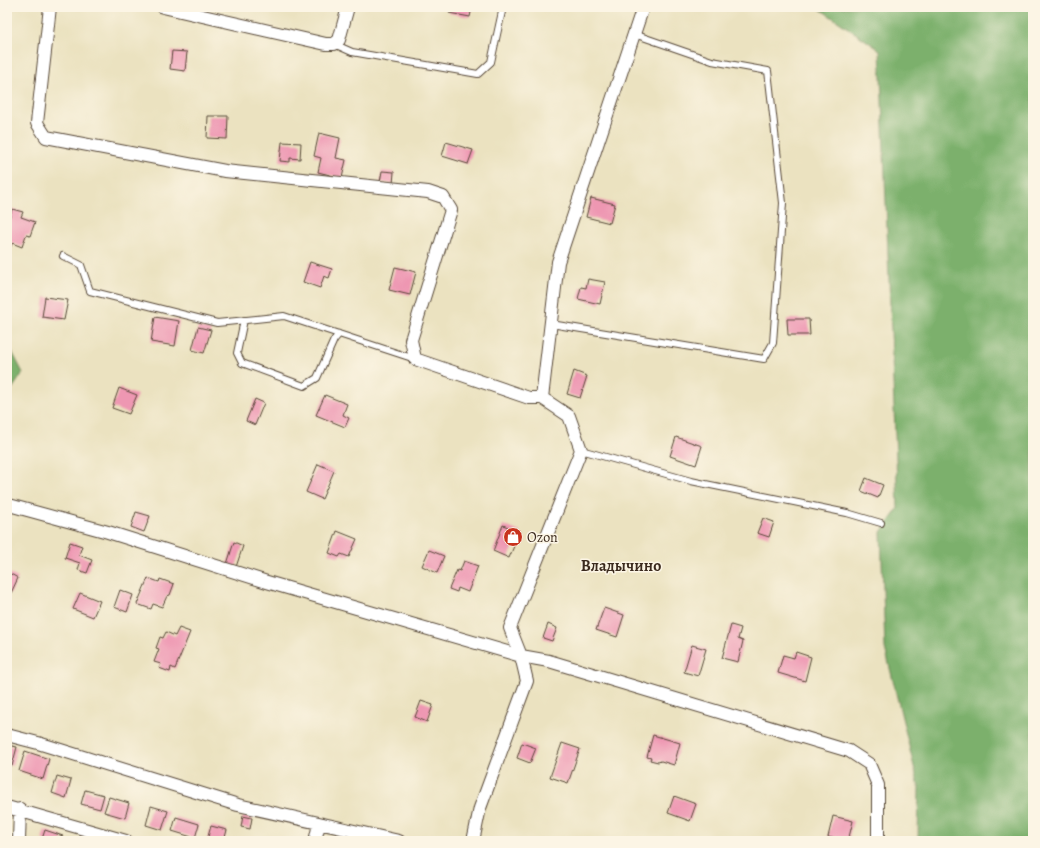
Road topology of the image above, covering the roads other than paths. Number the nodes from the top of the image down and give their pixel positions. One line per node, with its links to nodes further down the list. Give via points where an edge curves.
1 (50, 7): 13 (street, via 37,123 46,137 225,171 428,192 443,197 450,210 411,340)
2 (163, 7): 6 (street)
3 (348, 7): 8 (street, via 339,40)
4 (502, 7): 8 (lane, via 491,62 478,74 352,52)
5 (643, 7): 7 (street)
6 (195, 11): 8 (street)
7 (634, 34): 11 (street, via 558,262); 11 (lane, via 712,61 768,71 783,203 773,343 764,359)
8 (334, 44)
9 (63, 256): 10 (lane, via 81,265 90,291 217,323)
10 (244, 320): 12 (lane, via 284,316); 12 (lane, via 237,354 242,363 304,386 317,378)
11 (551, 324): 14 (street)
12 (339, 334): 13 (lane)
13 (415, 359): 14 (street, via 529,398)
14 (542, 398): 15 (street, via 569,416)
15 (581, 450): 17 (lane, via 691,481 847,513); 18 (street, via 510,628)
16 (9, 505): 18 (street, via 108,532 267,582)
17 (881, 523)
18 (521, 656): 27 (street, via 527,681 480,808); 28 (street, via 549,661 849,751 869,764 878,786)
19 (7, 735): 22 (street, via 238,805)
20 (7, 807): 21 (street)
21 (20, 809): 23 (street); 24 (street)
22 (319, 824): 25 (street); 26 (street)
23 (20, 841)
24 (126, 841)
25 (315, 841)
26 (399, 841)
27 (473, 841)
28 (878, 841)

